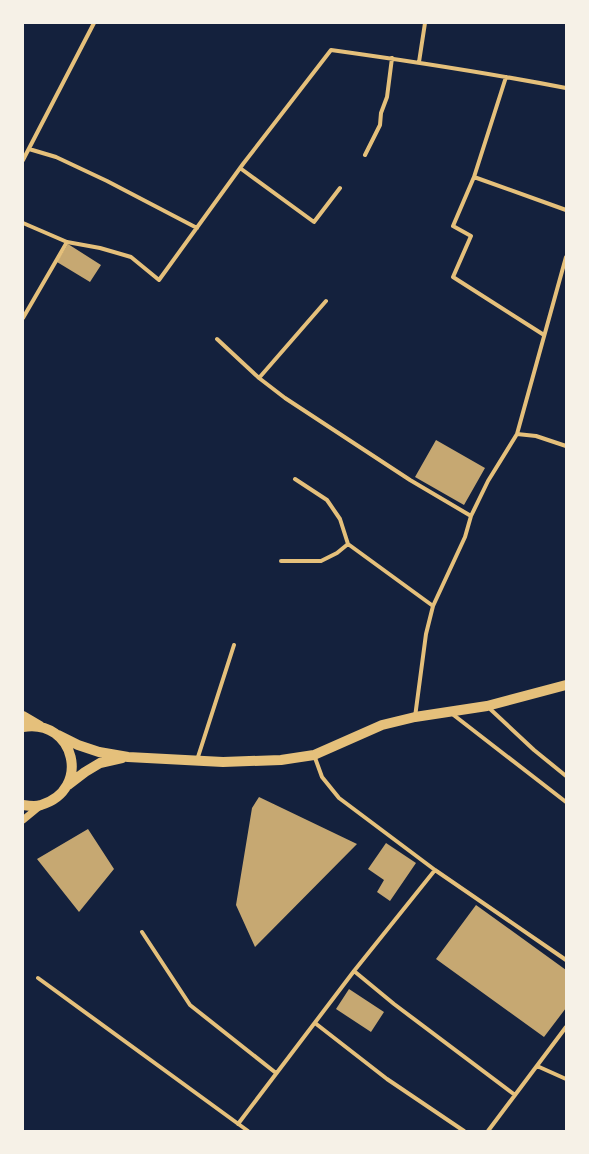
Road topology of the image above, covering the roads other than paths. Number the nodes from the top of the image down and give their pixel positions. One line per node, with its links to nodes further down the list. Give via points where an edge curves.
1 (94, 23): 7 (street)
2 (425, 23): 4 (street)
3 (392, 58): 4 (street); 8 (street, via 380,125); 10 (street, via 331,50)
4 (419, 62): 5 (street)
5 (506, 76): 6 (street); 11 (street)
6 (566, 88)
7 (29, 149): 9 (street); 15 (street, via 56,157 101,178)
8 (364, 155)
9 (23, 160)
10 (240, 168): 12 (street, via 314,222); 15 (street)
11 (474, 177): 13 (street); 20 (street, via 454,226 471,236 453,277)
12 (340, 188)
13 (566, 210)
14 (23, 223): 16 (street)
15 (197, 228): 16 (street, via 159,280 131,257)
16 (66, 242): 19 (street)
17 (566, 257): 20 (street)
18 (326, 301): 22 (street)
19 (23, 318)
20 (544, 335): 23 (street)
21 (217, 339): 22 (street)
22 (259, 378): 26 (street, via 298,407)
23 (517, 434): 24 (street, via 536,436); 26 (street)
24 (566, 446)
25 (295, 479): 27 (street, via 327,500 340,519)
26 (470, 516): 29 (street, via 465,537)
27 (348, 544): 28 (street, via 338,553 321,560); 29 (street)
28 (281, 561)
29 (433, 606): 35 (street, via 426,634)
30 (234, 645): 41 (street)
31 (566, 685): 32 (main road)
32 (487, 706): 33 (main road); 42 (street)
33 (450, 712): 35 (main road); 44 (street)
34 (23, 716): 37 (main road)
35 (415, 717): 39 (main road, via 382,725)
36 (23, 727): 37 (main road)
37 (42, 727): 38 (main road)
38 (58, 735): 40 (main road, via 99,752); 43 (main road, via 69,750 73,767)
39 (314, 755): 41 (main road, via 281,760); 48 (street, via 322,776 339,798)
40 (128, 757): 41 (main road); 43 (main road, via 100,763)
41 (197, 760)
42 (566, 776)
43 (68, 785): 46 (main road, via 57,799)
44 (566, 802)
45 (23, 806): 46 (main road)
46 (40, 806): 47 (street)
47 (23, 820)
48 (436, 870): 50 (street); 51 (street)
49 (142, 932): 56 (street, via 190,1005)
50 (566, 960)
51 (354, 971): 53 (street); 58 (street)
52 (38, 978): 59 (street)
53 (315, 1023): 56 (street); 61 (street, via 387,1079)
54 (566, 1027): 55 (street)
55 (537, 1066): 57 (street); 58 (street)
56 (276, 1073): 59 (street)
57 (566, 1079)
58 (515, 1095): 62 (street)
59 (238, 1124): 60 (street)
60 (248, 1131)
61 (464, 1131)
62 (488, 1131)

